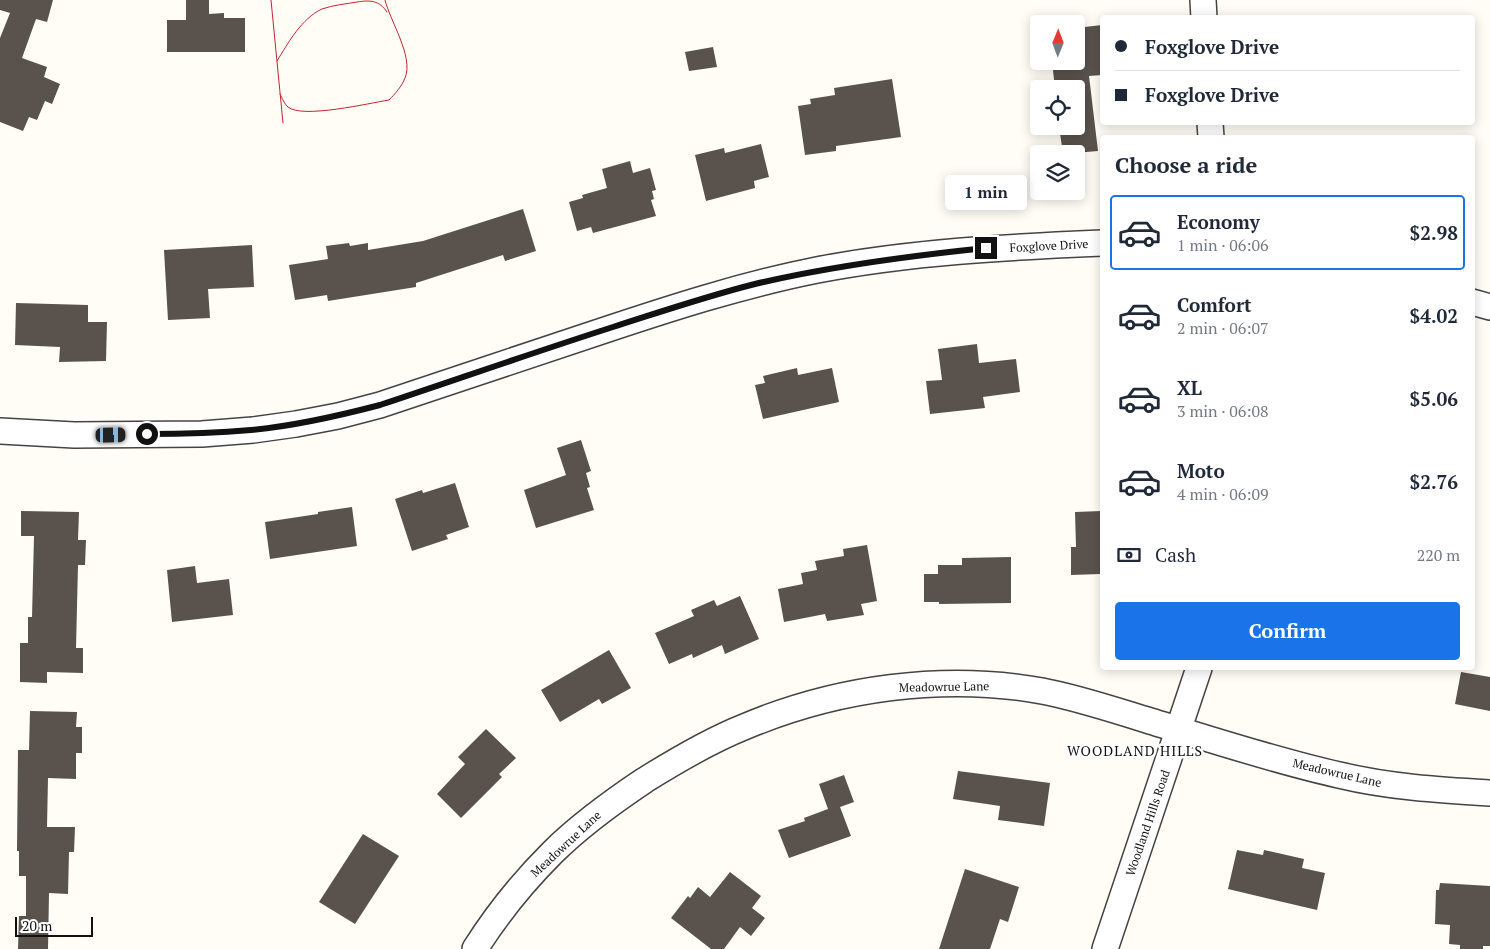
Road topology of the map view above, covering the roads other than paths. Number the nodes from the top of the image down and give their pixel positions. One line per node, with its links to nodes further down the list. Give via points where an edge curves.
1 (1203, 0): 2 (street)
2 (1204, 15)
3 (1100, 243): 6 (street, Foxglove Drive, via 930,253 817,270 754,284 693,301 380,405 296,424 202,434 74,435)
4 (1475, 303): 5 (street)
5 (1490, 307)
6 (0, 431)
7 (1198, 670): 8 (street, Woodland Hills Road)
8 (1179, 730): 9 (street, Meadowrue Lane, via 1341,776 1425,789); 10 (street, Meadowrue Lane, via 1076,698 1000,686 928,685 880,690 792,710 714,740 618,798 584,824 524,882); 11 (street, Woodland Hills Road)
9 (1490, 793)
10 (475, 949)
11 (1106, 949)

